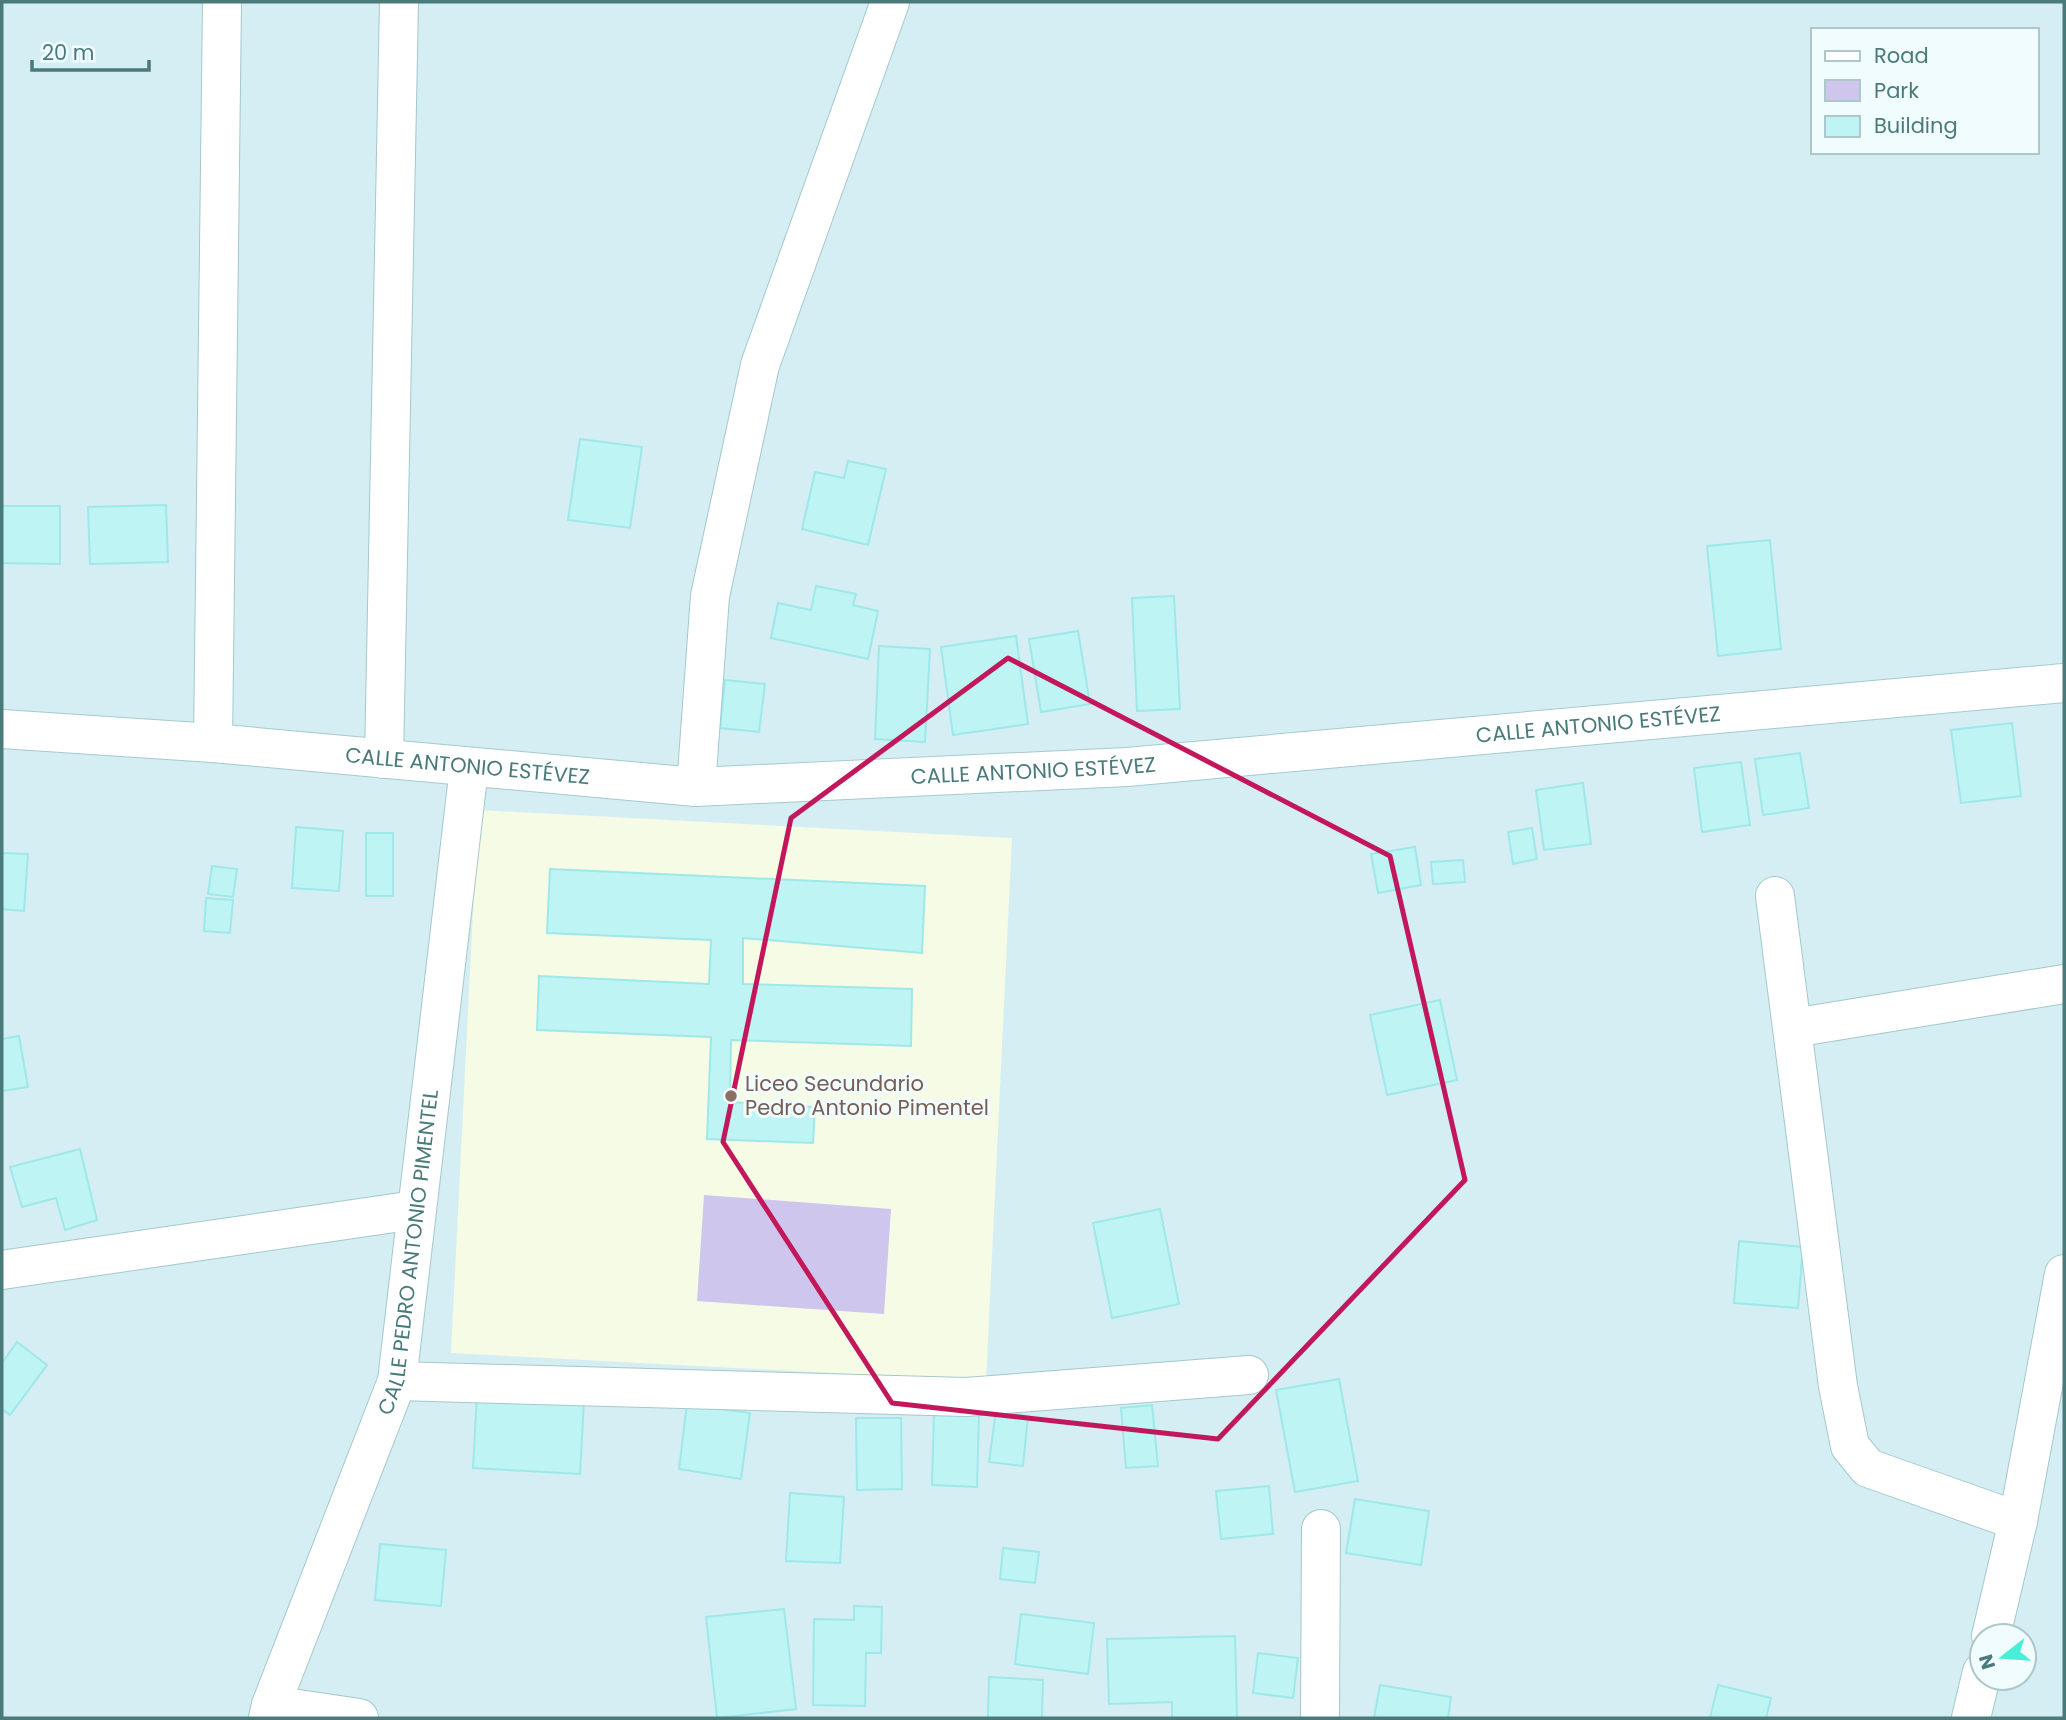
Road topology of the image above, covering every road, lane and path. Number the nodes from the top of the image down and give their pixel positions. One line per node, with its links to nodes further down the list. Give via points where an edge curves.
1 (222, 2): 6 (street)
2 (399, 2): 7 (street)
3 (890, 2): 9 (street, via 760,365 710,596)
4 (2064, 682): 9 (street, CALLE ANTONIO ESTÉVEZ, via 1126,767)
5 (2, 729): 6 (street, CALLE ANTONIO ESTÉVEZ)
6 (213, 743): 7 (street, CALLE ANTONIO ESTÉVEZ)
7 (384, 759): 8 (street, CALLE ANTONIO ESTÉVEZ)
8 (469, 768): 9 (street, CALLE ANTONIO ESTÉVEZ); 13 (street, CALLE PEDRO ANTONIO PIMENTEL)
9 (696, 787)
10 (1775, 896): 12 (street)
11 (2064, 984): 12 (street)
12 (1793, 1028): 18 (street, via 1838,1386 1850,1446 1868,1468)
13 (415, 1210): 14 (street); 17 (street, CALLE PEDRO ANTONIO PIMENTEL)
14 (2, 1270)
15 (2064, 1274): 18 (street)
16 (1248, 1375): 17 (street, via 966,1397)
17 (397, 1381): 22 (street, CALLE PEDRO ANTONIO PIMENTEL)
18 (2018, 1521): 20 (street)
19 (1321, 1529): 24 (street)
20 (1994, 1622)
21 (1977, 1692): 25 (street)
22 (270, 1712): 23 (street)
23 (359, 1718)
24 (1320, 1718)
25 (1971, 1718)

